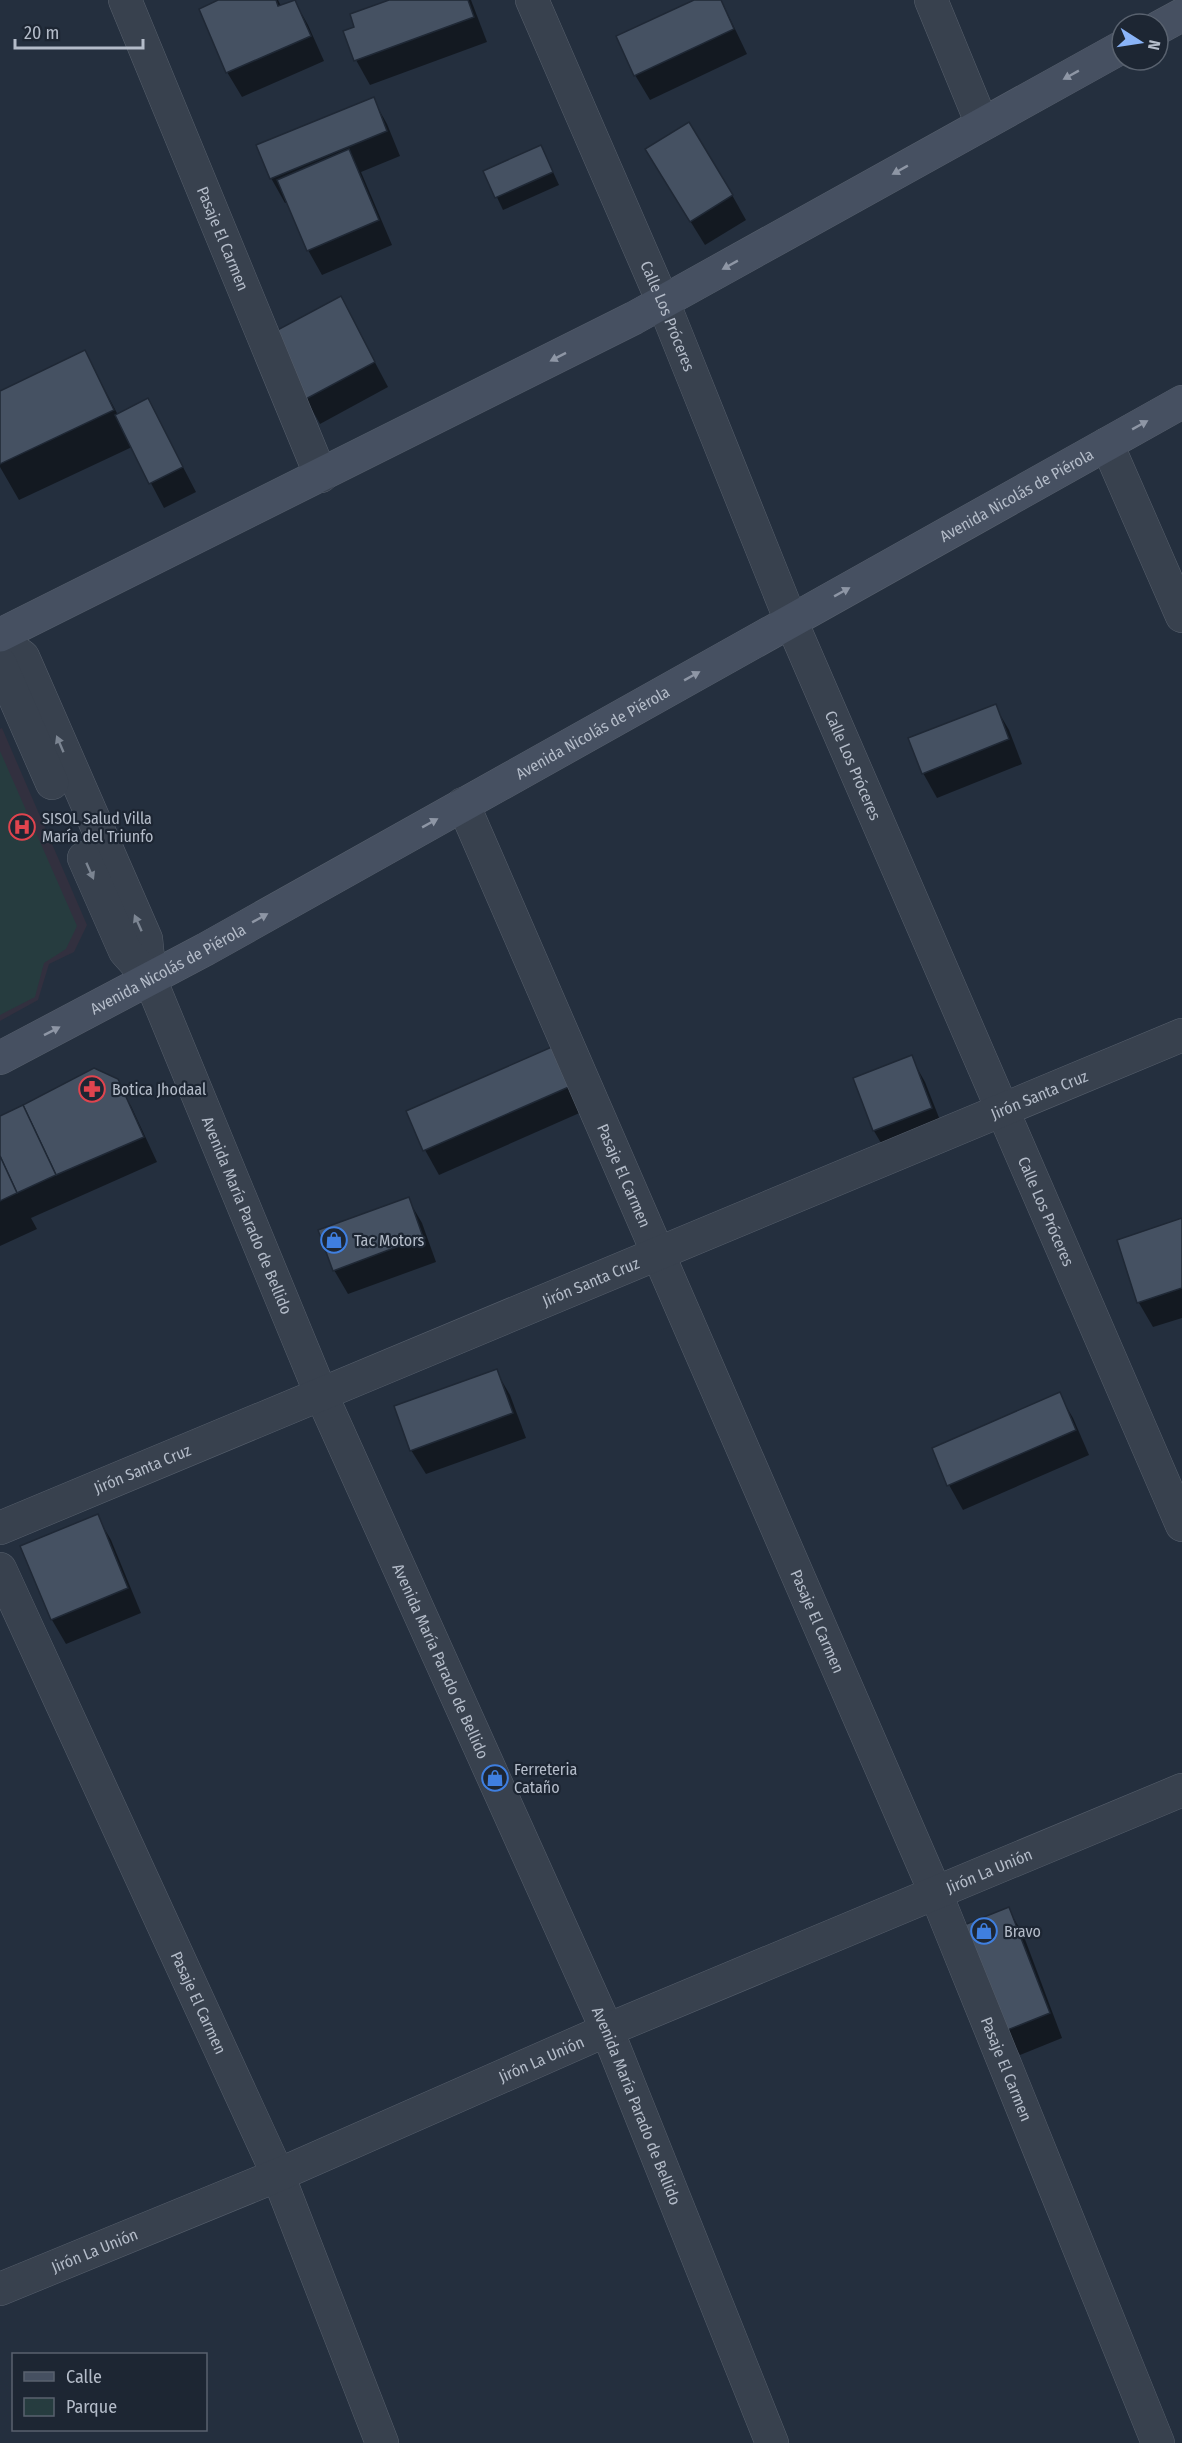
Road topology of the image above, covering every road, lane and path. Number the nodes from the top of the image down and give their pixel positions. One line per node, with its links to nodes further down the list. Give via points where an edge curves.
1 (125, 0): 9 (street, Pasaje El Carmen)
2 (532, 0): 6 (street, Calle Los Próceres)
3 (931, 0): 5 (street)
4 (1110, 54): 5 (main road, one-way to 5)
5 (981, 124): 6 (main road, one-way to 6)
6 (663, 302): 9 (main road, one-way to 9); 11 (street, Calle Los Próceres)
7 (1182, 402): 8 (main road, Avenida Nicolás de Piérola, one-way to 7)
8 (1107, 444): 10 (street); 11 (main road, Avenida Nicolás de Piérola, one-way to 8)
9 (321, 476): 12 (main road)
10 (1182, 616)
11 (791, 621): 15 (main road, Avenida Nicolás de Piérola, one-way to 11); 19 (street, Calle Los Próceres)
12 (0, 635)
13 (0, 640): 16 (street, Avenida María Parado de Bellido, one-way to 13, via 146,939 23,657)
14 (0, 664): 16 (street, Avenida María Parado de Bellido, one-way to 16, via 125,951)
15 (463, 804): 16 (main road, Avenida Nicolás de Piérola, one-way to 15); 20 (street, Pasaje El Carmen)
16 (150, 979): 18 (main road, Avenida Nicolás de Piérola, one-way to 16); 21 (street, Avenida María Parado de Bellido)
17 (1182, 1035): 19 (street, Jirón Santa Cruz)
18 (0, 1058)
19 (1001, 1111): 20 (street, Jirón Santa Cruz); 22 (street, Calle Los Próceres)
20 (657, 1255): 21 (street, Jirón Santa Cruz); 26 (street, Pasaje El Carmen)
21 (321, 1394): 23 (street, Jirón Santa Cruz); 27 (street, Avenida María Parado de Bellido)
22 (1182, 1525)
23 (0, 1528)
24 (0, 1569): 28 (street, Pasaje El Carmen)
25 (1182, 1790): 26 (street, Jirón La Unión)
26 (936, 1894): 27 (street, Jirón La Unión); 32 (street, Pasaje El Carmen)
27 (607, 2030): 28 (street, Jirón La Unión); 31 (street, Avenida María Parado de Bellido)
28 (278, 2175): 29 (street, Jirón La Unión); 30 (street, Pasaje El Carmen)
29 (0, 2289)
30 (382, 2443)
31 (772, 2443)
32 (1158, 2443)

